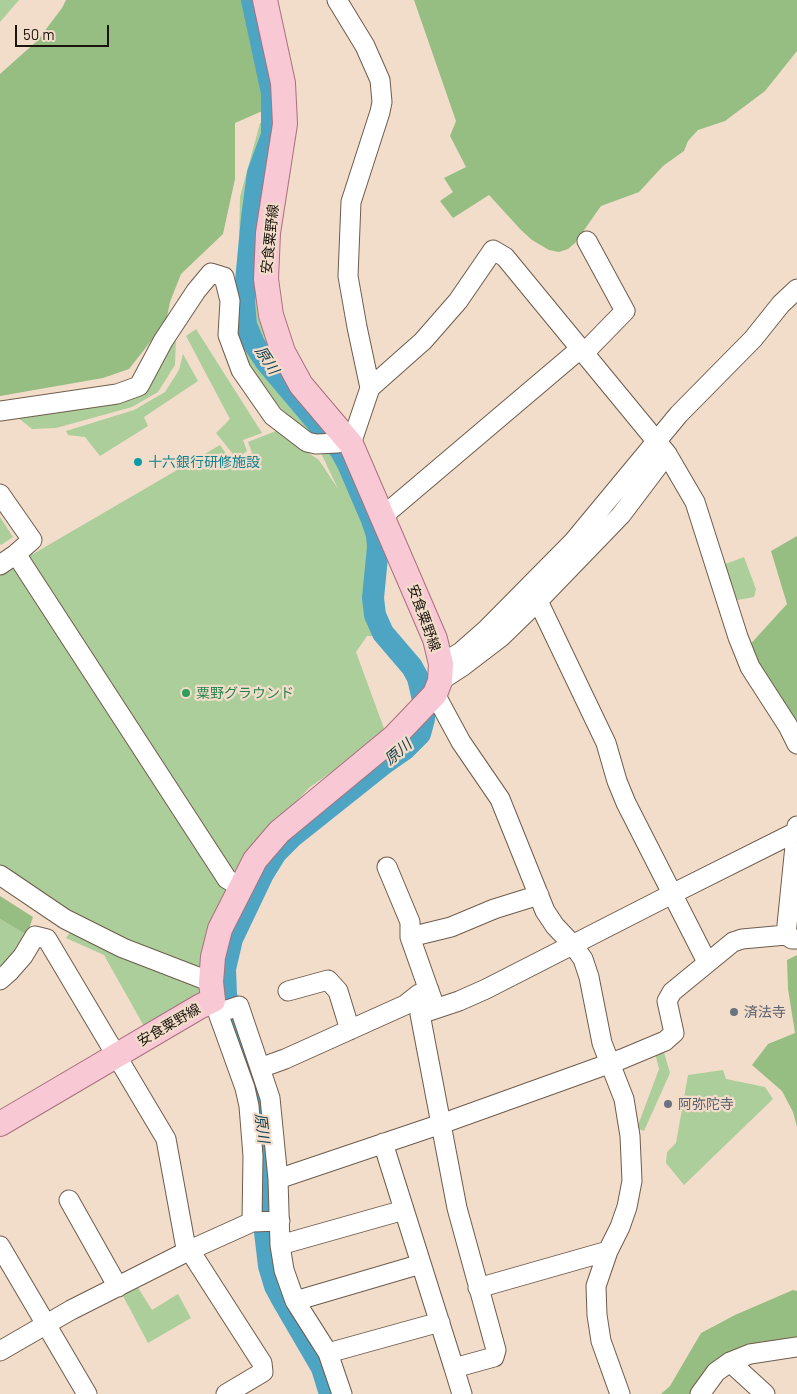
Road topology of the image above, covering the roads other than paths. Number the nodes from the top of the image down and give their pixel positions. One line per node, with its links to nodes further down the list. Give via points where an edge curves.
1 (266, 0): 8 (main road, 安食粟野線, via 283,83 285,124 268,233 266,280 271,315 283,352 301,385)
2 (337, 0): 6 (street, via 365,46 380,80 382,102 351,202 348,276)
3 (588, 241): 5 (street, via 625,311)
4 (797, 289): 9 (street, via 679,414)
5 (582, 351): 6 (street, via 505,257 493,250 458,301 423,341); 9 (street); 11 (street)
6 (370, 388): 8 (street)
7 (0, 411): 8 (street, via 117,394 139,386 164,341 211,273 224,277 230,301 228,335 241,370 273,416 307,442)
8 (346, 443): 11 (main road, 安食粟野線)
9 (662, 448): 14 (street, via 621,515); 15 (street, via 574,542 461,652); 16 (street, via 696,502 750,667)
10 (0, 494): 12 (street, via 32,540)
11 (383, 516): 15 (main road, 安食粟野線, via 435,639)
12 (16, 554): 13 (street); 22 (street, via 192,828 227,879)
13 (0, 565)
14 (538, 601): 15 (street, via 501,637); 23 (street, via 606,743 626,802)
15 (432, 691): 22 (main road, via 394,737 278,832 255,860); 24 (street, via 461,742 500,799)
16 (797, 744)
17 (797, 826): 18 (street)
18 (796, 832): 21 (street); 23 (street)
19 (387, 867): 25 (street, via 410,922)
20 (0, 875): 32 (street, via 65,919)
21 (794, 881): 26 (street)
22 (241, 887): 32 (main road, via 220,929 213,957)
23 (672, 894): 27 (street); 28 (street)
24 (539, 895): 25 (street); 27 (street, via 555,926)
25 (410, 937): 30 (street)
26 (791, 937): 28 (street, via 742,939)
27 (573, 944): 33 (street, via 486,990); 36 (street, via 589,977 602,1043)
28 (707, 962): 36 (street, via 667,1000 674,1033 665,1041)
29 (0, 980): 35 (street, via 23,956 36,936 47,939)
30 (429, 990): 33 (street); 34 (street, via 405,1005)
31 (288, 991): 34 (street, via 328,980 338,991)
32 (220, 1003): 35 (main road, 安食粟野線, via 199,1006); 37 (street, via 238,1006); 44 (street, via 249,1106)
33 (436, 1009): 39 (street, via 420,1014)
34 (350, 1030): 37 (street)
35 (116, 1056): 38 (main road, 安食粟野線); 47 (street, via 166,1139 185,1243)
36 (610, 1063): 39 (street); 48 (street, via 624,1099 632,1181 627,1207)
37 (260, 1068): 41 (street, via 270,1098)
38 (0, 1124)
39 (441, 1124): 40 (street); 51 (street, via 457,1208)
40 (383, 1143): 41 (street); 43 (street)
41 (278, 1179): 44 (street)
42 (69, 1200): 50 (street)
43 (404, 1210): 45 (street); 49 (street)
44 (265, 1222): 45 (street); 47 (street)
45 (280, 1245): 52 (street, via 284,1270)
46 (0, 1246): 54 (street)
47 (190, 1250): 50 (street); 61 (street, via 262,1363 262,1372)
48 (608, 1251): 51 (street); 64 (street, via 596,1286 597,1315 601,1341)
49 (421, 1264): 52 (street); 53 (street)
50 (118, 1286): 54 (street)
51 (478, 1288): 59 (street, via 496,1350 494,1357)
52 (295, 1300): 57 (street)
53 (440, 1322): 57 (street); 59 (street)
54 (46, 1324): 56 (street); 60 (street)
55 (797, 1347): 58 (street, via 750,1354)
56 (0, 1351)
57 (328, 1353): 62 (street)
58 (730, 1362): 65 (street, via 716,1372); 66 (street)
59 (454, 1368): 63 (street)
60 (87, 1394)
61 (226, 1394)
62 (342, 1394)
63 (462, 1394)
64 (620, 1394)
65 (700, 1394)
66 (765, 1394)

